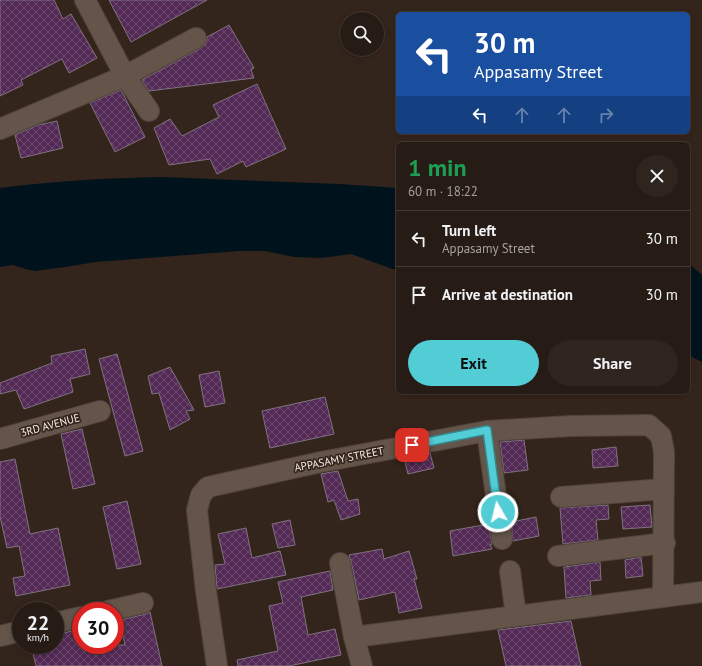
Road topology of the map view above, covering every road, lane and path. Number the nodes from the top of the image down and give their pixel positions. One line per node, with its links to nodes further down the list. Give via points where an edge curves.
1 (85, 0): 3 (street)
2 (196, 38): 3 (street)
3 (125, 76): 4 (street); 5 (street)
4 (149, 111)
5 (0, 129)
6 (100, 411): 8 (street, 3RD AVENUE)
7 (487, 430): 9 (street, APPASAMY STREET, via 649,426 661,436 663,444); 11 (street); 24 (street, APPASAMY STREET, via 208,487 200,495 197,510)
8 (0, 439)
9 (664, 489): 10 (street); 12 (street)
10 (561, 497)
11 (502, 539)
12 (665, 543): 13 (street); 17 (street)
13 (558, 556)
14 (340, 563): 23 (street)
15 (510, 571): 20 (street)
16 (702, 592): 17 (street)
17 (664, 597): 20 (street)
18 (143, 603): 19 (street)
19 (124, 607)
20 (516, 616): 23 (street)
21 (12, 633): 22 (street)
22 (0, 636)
23 (354, 637): 25 (street)
24 (217, 666)
25 (362, 666)

